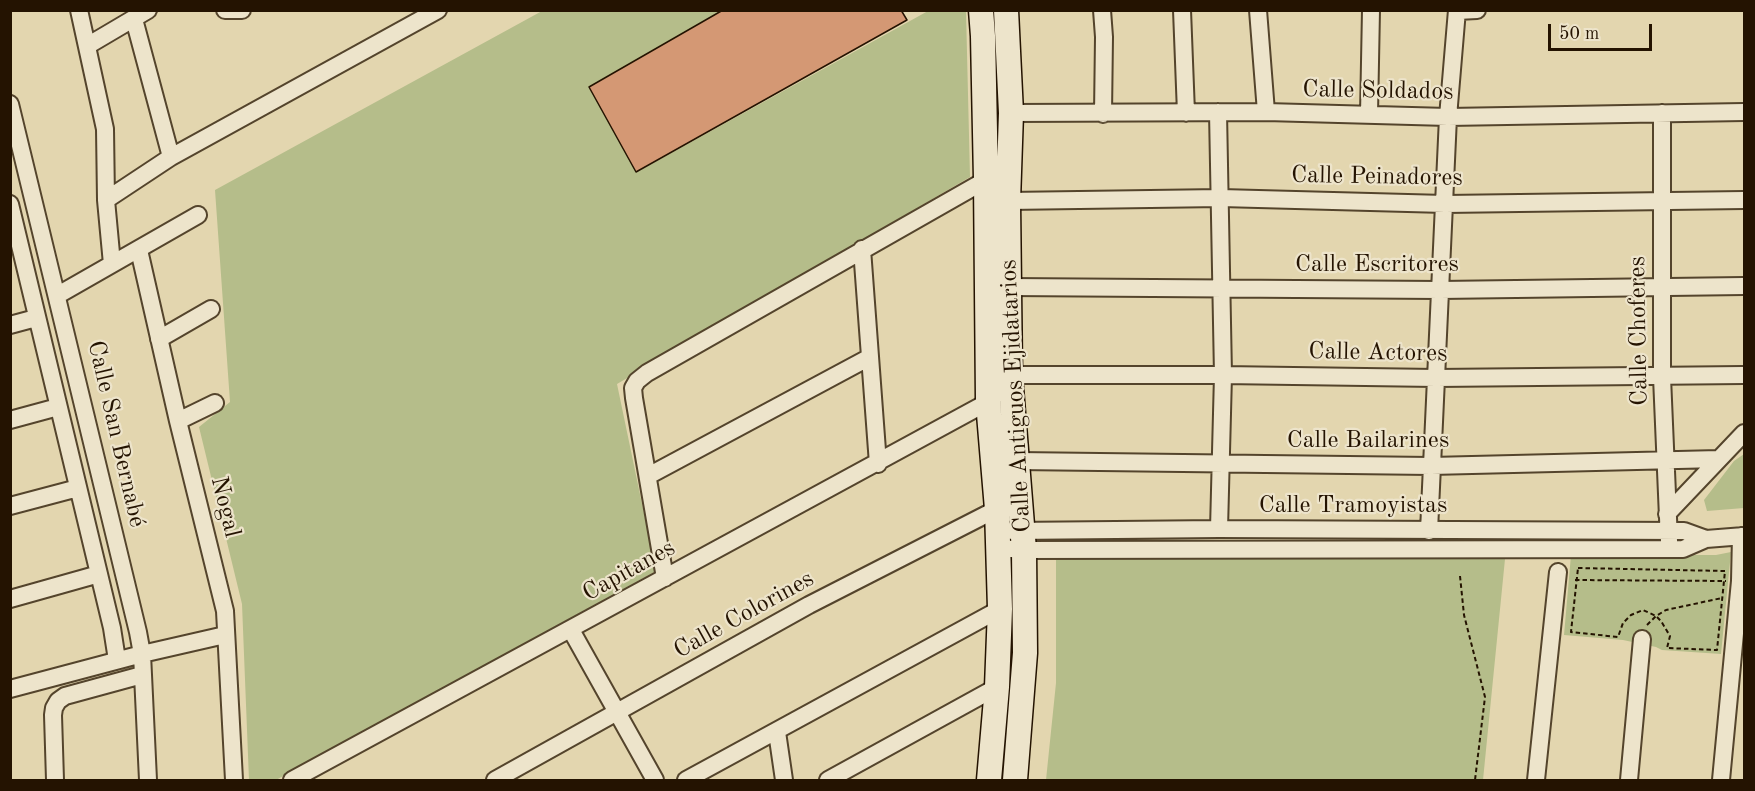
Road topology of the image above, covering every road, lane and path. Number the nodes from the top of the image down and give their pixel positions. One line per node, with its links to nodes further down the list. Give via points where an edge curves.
1 (79, 10): 14 (street)
2 (225, 10): 3 (street)
3 (242, 10)
4 (438, 10): 26 (street)
5 (981, 10): 27 (street, Calle Antiguos Ejidatarios)
6 (1006, 10): 20 (street, Calle Antiguos Ejidatarios)
7 (1102, 10): 22 (street)
8 (1182, 10): 16 (street)
9 (1258, 10): 18 (street)
10 (1371, 10): 23 (street)
11 (1477, 10): 12 (street)
12 (1457, 11): 24 (street)
13 (141, 15): 14 (street); 26 (street)
14 (87, 46): 29 (street, via 105,129)
15 (10, 104): 25 (street, Calle San Bernabé)
16 (1186, 112): 17 (street, Calle Soldados); 22 (street, Calle Soldados)
17 (1218, 112): 18 (street, Calle Soldados); 28 (street)
18 (1266, 112): 23 (street, Calle Soldados)
19 (1744, 112): 21 (street, Calle Soldados)
20 (1011, 113): 22 (street, Calle Soldados); 31 (street, Calle Antiguos Ejidatarios)
21 (1662, 113): 24 (street, Calle Soldados); 32 (street, Calle Choferes)
22 (1103, 114)
23 (1368, 114): 24 (street, Calle Soldados)
24 (1448, 117): 34 (street)
25 (16, 145): 45 (street, Calle San Bernabé)
26 (171, 157): 29 (street)
27 (986, 180): 37 (street); 56 (street, Calle Antiguos Ejidatarios)
28 (1221, 198): 31 (street, Calle Peinadores); 34 (street, Calle Peinadores); 43 (street)
29 (106, 200): 39 (street)
30 (1744, 200): 32 (street, Calle Peinadores)
31 (1008, 201): 42 (street, Calle Antiguos Ejidatarios)
32 (1663, 201): 34 (street, Calle Peinadores); 40 (street, Calle Choferes)
33 (10, 204): 36 (street, Calle San Bernabé)
34 (1445, 204): 44 (street)
35 (198, 216): 38 (street)
36 (14, 233): 47 (street, Calle San Bernabé)
37 (862, 249): 50 (street); 68 (street, via 637,381 633,388)
38 (139, 250): 39 (street); 49 (street, Nogal)
39 (112, 264): 45 (street)
40 (1662, 286): 41 (street, Calle Escritores); 44 (street, Calle Escritores); 54 (street, Calle Choferes)
41 (1744, 286)
42 (1009, 287): 43 (street, Calle Escritores); 51 (street, Calle Antiguos Ejidatarios)
43 (1221, 287): 44 (street, Calle Escritores); 52 (street)
44 (1440, 290): 55 (street)
45 (58, 295): 93 (street, Calle San Bernabé)
46 (211, 309): 49 (street)
47 (36, 318): 48 (street); 58 (street, Calle San Bernabé)
48 (10, 325)
49 (159, 339): 60 (street, Nogal)
50 (870, 357): 65 (street); 68 (street)
51 (1010, 375): 52 (street, Calle Actores); 63 (street, Calle Antiguos Ejidatarios)
52 (1223, 375): 55 (street, Calle Actores); 66 (street)
53 (1744, 375): 54 (street, Calle Actores)
54 (1662, 377): 55 (street, Calle Actores); 64 (street, Calle Choferes)
55 (1436, 378): 67 (street)
56 (988, 402): 65 (street, Capitanes); 73 (street, Calle Antiguos Ejidatarios)
57 (215, 403): 60 (street)
58 (58, 407): 59 (street); 69 (street, Calle San Bernabé)
59 (10, 420)
60 (178, 422): 91 (street, Nogal, via 221,588)
61 (1744, 433): 62 (street)
62 (1719, 459): 64 (street, Calle Bailarines); 72 (street)
63 (1017, 461): 66 (street, Calle Bailarines); 70 (street, Calle Antiguos Ejidatarios)
64 (1666, 462): 67 (street, Calle Bailarines); 72 (street, Calle Choferes)
65 (878, 464): 84 (street, Capitanes)
66 (1220, 465): 67 (street, Calle Bailarines); 74 (street)
67 (1431, 466): 75 (street)
68 (648, 477): 84 (street)
69 (78, 488): 71 (street); 81 (street, Calle San Bernabé)
70 (1021, 503): 73 (street, Calle Colorines); 79 (street, Calle Antiguos Ejidatarios)
71 (10, 506)
72 (1667, 514): 76 (street, Calle Choferes)
73 (998, 529): 79 (street, Calle Tramoyistas); 88 (street, Calle Antiguos Ejidatarios); 98 (street, Calle Colorines, via 809,605)
74 (1219, 529): 75 (street, Calle Tramoyistas); 79 (street, Calle Tramoyistas)
75 (1429, 531): 76 (street, Calle Tramoyistas)
76 (1669, 531): 78 (street, Calle Tramoyistas, via 1684,531); 80 (street, Calle Choferes)
77 (1743, 536): 78 (street, Calle Tramoyistas); 86 (street)
78 (1706, 539): 80 (street, Calle Tramoyistas, via 1683,549)
79 (1024, 541): 80 (street, Calle Tramoyistas); 110 (street, Calle Antiguos Ejidatarios, via 1025,653)
80 (1670, 549)
81 (99, 574): 87 (street); 94 (street, Calle San Bernabé)
82 (1460, 576): 111 (path, via 1464,615 1485,697)
83 (1557, 576): 85 (path); 112 (street)
84 (665, 578): 90 (street, Capitanes)
85 (1576, 580): 86 (path); 86 (path, via 1578,568 1725,571); 89 (path, via 1571,632 1618,637 1631,615 1643,610)
86 (1732, 588): 89 (path); 89 (path, via 1717,650 1667,648 1670,636); 114 (street)
87 (10, 599)
88 (1000, 609): 96 (street, Calle Antiguos Ejidatarios); 99 (street)
89 (1656, 616): 92 (path, via 1647,625)
90 (571, 630): 98 (street); 104 (street, Capitanes)
91 (225, 635): 93 (street); 103 (street, Nogal)
92 (1642, 639): 113 (street)
93 (142, 654): 94 (street); 95 (street, Calle San Bernabé)
94 (117, 660): 97 (street)
95 (142, 675): 101 (street, via 58,701 52,716); 102 (street, Calle San Bernabé)
96 (997, 687): 108 (street); 109 (street, Calle Antiguos Ejidatarios)
97 (10, 689)
98 (617, 714): 105 (street, Calle Colorines); 106 (street)
99 (777, 732): 100 (street); 107 (street)
100 (691, 779)
101 (55, 780)
102 (148, 780)
103 (234, 780)
104 (292, 780)
105 (495, 780)
106 (655, 780)
107 (784, 780)
108 (828, 780)
109 (989, 780)
110 (1015, 780)
111 (1475, 780)
112 (1536, 780)
113 (1629, 780)
114 (1721, 780)

